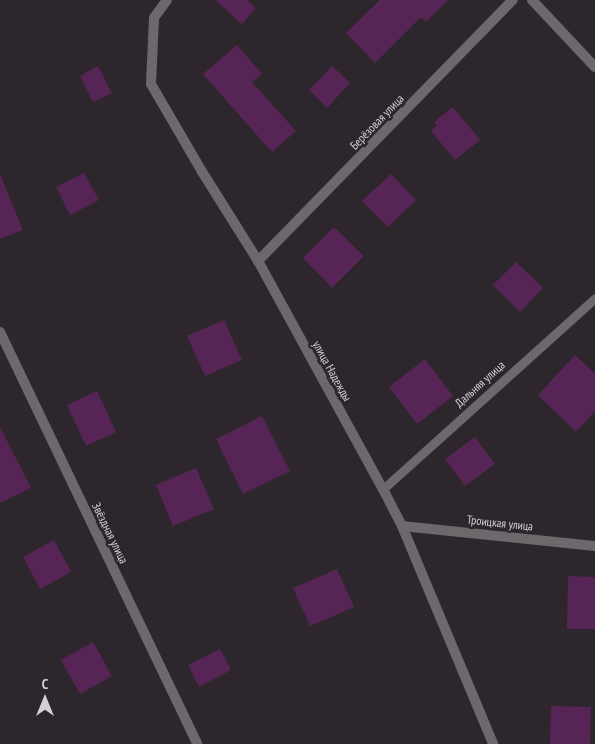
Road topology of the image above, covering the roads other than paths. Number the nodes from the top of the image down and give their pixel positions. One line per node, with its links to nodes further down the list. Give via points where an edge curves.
1 (167, 0): 5 (street, улица Надежды, via 154,18 151,84)
2 (513, 0): 5 (street, Берёзовая улица)
3 (532, 0): 4 (street)
4 (595, 67)
5 (258, 261): 8 (street, улица Надежды)
6 (595, 298): 8 (lane, Дальняя улица)
7 (0, 332): 11 (street, Звёздная улица)
8 (382, 488): 9 (street, улица Надежды)
9 (402, 526): 10 (street, Троицкая улица); 12 (street, улица Надежды)
10 (595, 546)
11 (197, 744)
12 (493, 744)

